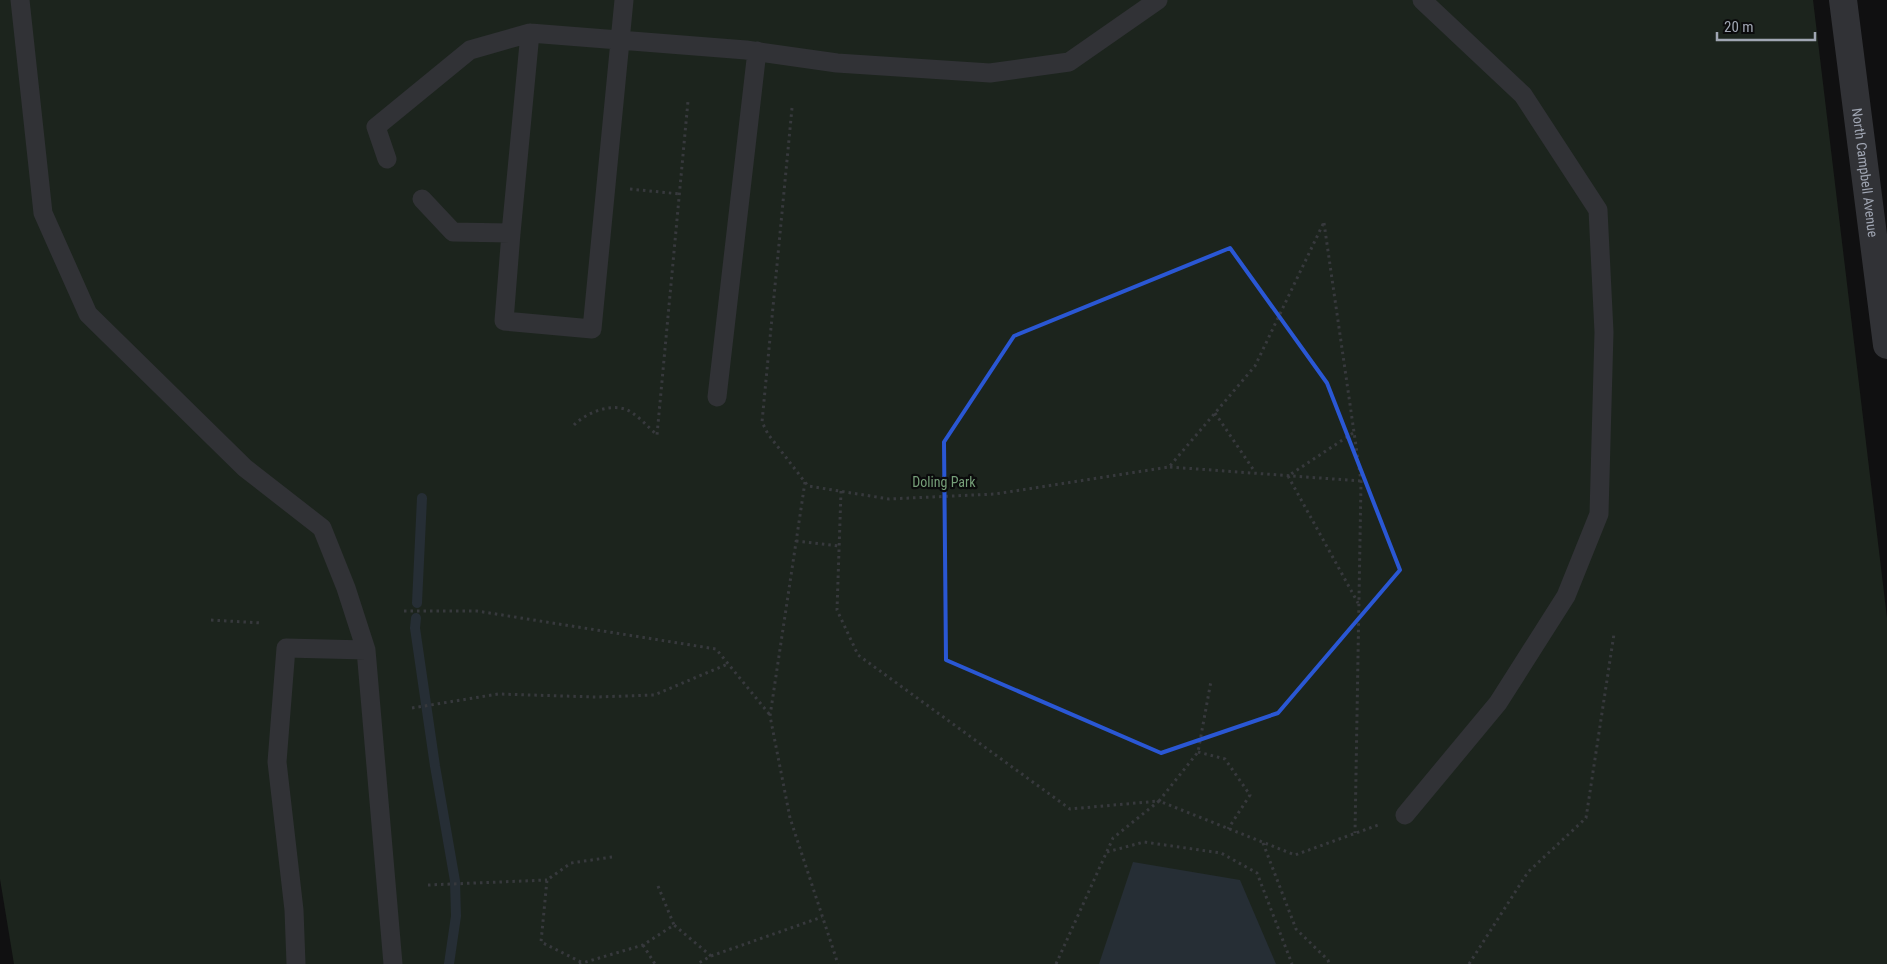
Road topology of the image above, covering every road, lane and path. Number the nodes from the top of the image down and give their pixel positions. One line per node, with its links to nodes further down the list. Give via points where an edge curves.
1 (20, 0): 34 (lane, via 43,213 88,314 245,468 322,528)
2 (624, 0): 7 (lane)
3 (1158, 0): 8 (lane, via 1069,62 990,73 837,62)
4 (1422, 0): 41 (lane, via 1523,95 1598,210 1604,332 1599,514 1570,587 1498,703)
5 (1842, 0): 16 (street, North Campbell Avenue)
6 (530, 33): 7 (lane); 11 (lane, via 470,50 376,127); 15 (lane)
7 (621, 39): 8 (lane); 15 (lane, via 592,329 504,321)
8 (757, 51): 17 (lane)
9 (688, 101): 13 (path)
10 (792, 108): 25 (path, via 762,422)
11 (387, 159)
12 (624, 189): 13 (path)
13 (680, 194): 19 (path, via 657,435 627,410 612,408 598,410)
14 (422, 199): 15 (lane, via 453,232)
15 (511, 233)
16 (1887, 345)
17 (717, 397)
18 (1215, 413): 20 (path, via 1255,366 1324,222); 21 (path); 22 (path)
19 (574, 426)
20 (1353, 433): 23 (path); 24 (path)
21 (1169, 467): 22 (path); 26 (path, via 995,494 889,499)
22 (1255, 473): 23 (path)
23 (1288, 476): 24 (path); 29 (path)
24 (1361, 480): 29 (path)
25 (805, 481): 26 (path, via 808,486); 27 (path)
26 (841, 491): 28 (path)
27 (796, 541): 28 (path); 38 (path)
28 (839, 546): 40 (path, via 837,610 858,656 1070,809)
29 (1359, 604): 43 (path)
30 (404, 611): 35 (path, via 476,611 716,649)
31 (211, 620): 32 (path)
32 (262, 623)
33 (1614, 634): 63 (path, via 1586,818 1528,872)
34 (366, 650): 55 (lane, via 286,648 277,762 294,910); 56 (lane)
35 (728, 664): 37 (path, via 654,695 498,694); 38 (path)
36 (1211, 681): 39 (path)
37 (412, 708)
38 (770, 716): 50 (path, via 790,818)
39 (1198, 752): 40 (path); 42 (path, via 1225,759 1250,795)
40 (1159, 801): 42 (path); 45 (path, via 1113,838)
41 (1405, 816): 43 (path)
42 (1228, 829): 44 (path)
43 (1355, 833): 44 (path, via 1295,855)
44 (1263, 843): 62 (path, via 1296,929)
45 (1107, 852): 60 (path); 61 (path, via 1144,842 1221,853 1257,873)
46 (612, 857): 47 (path, via 571,863)
47 (547, 880): 48 (path); 54 (path, via 541,942)
48 (428, 885)
49 (658, 886): 51 (path)
50 (822, 917): 53 (path); 59 (path)
51 (674, 925): 52 (path); 53 (path)
52 (643, 946): 54 (path); 57 (path)
53 (711, 956): 58 (path)
54 (580, 963)
55 (296, 964)
56 (393, 964)
57 (655, 964)
58 (697, 964)
59 (838, 964)
60 (1056, 964)
61 (1292, 964)
62 (1329, 964)
63 (1469, 964)

